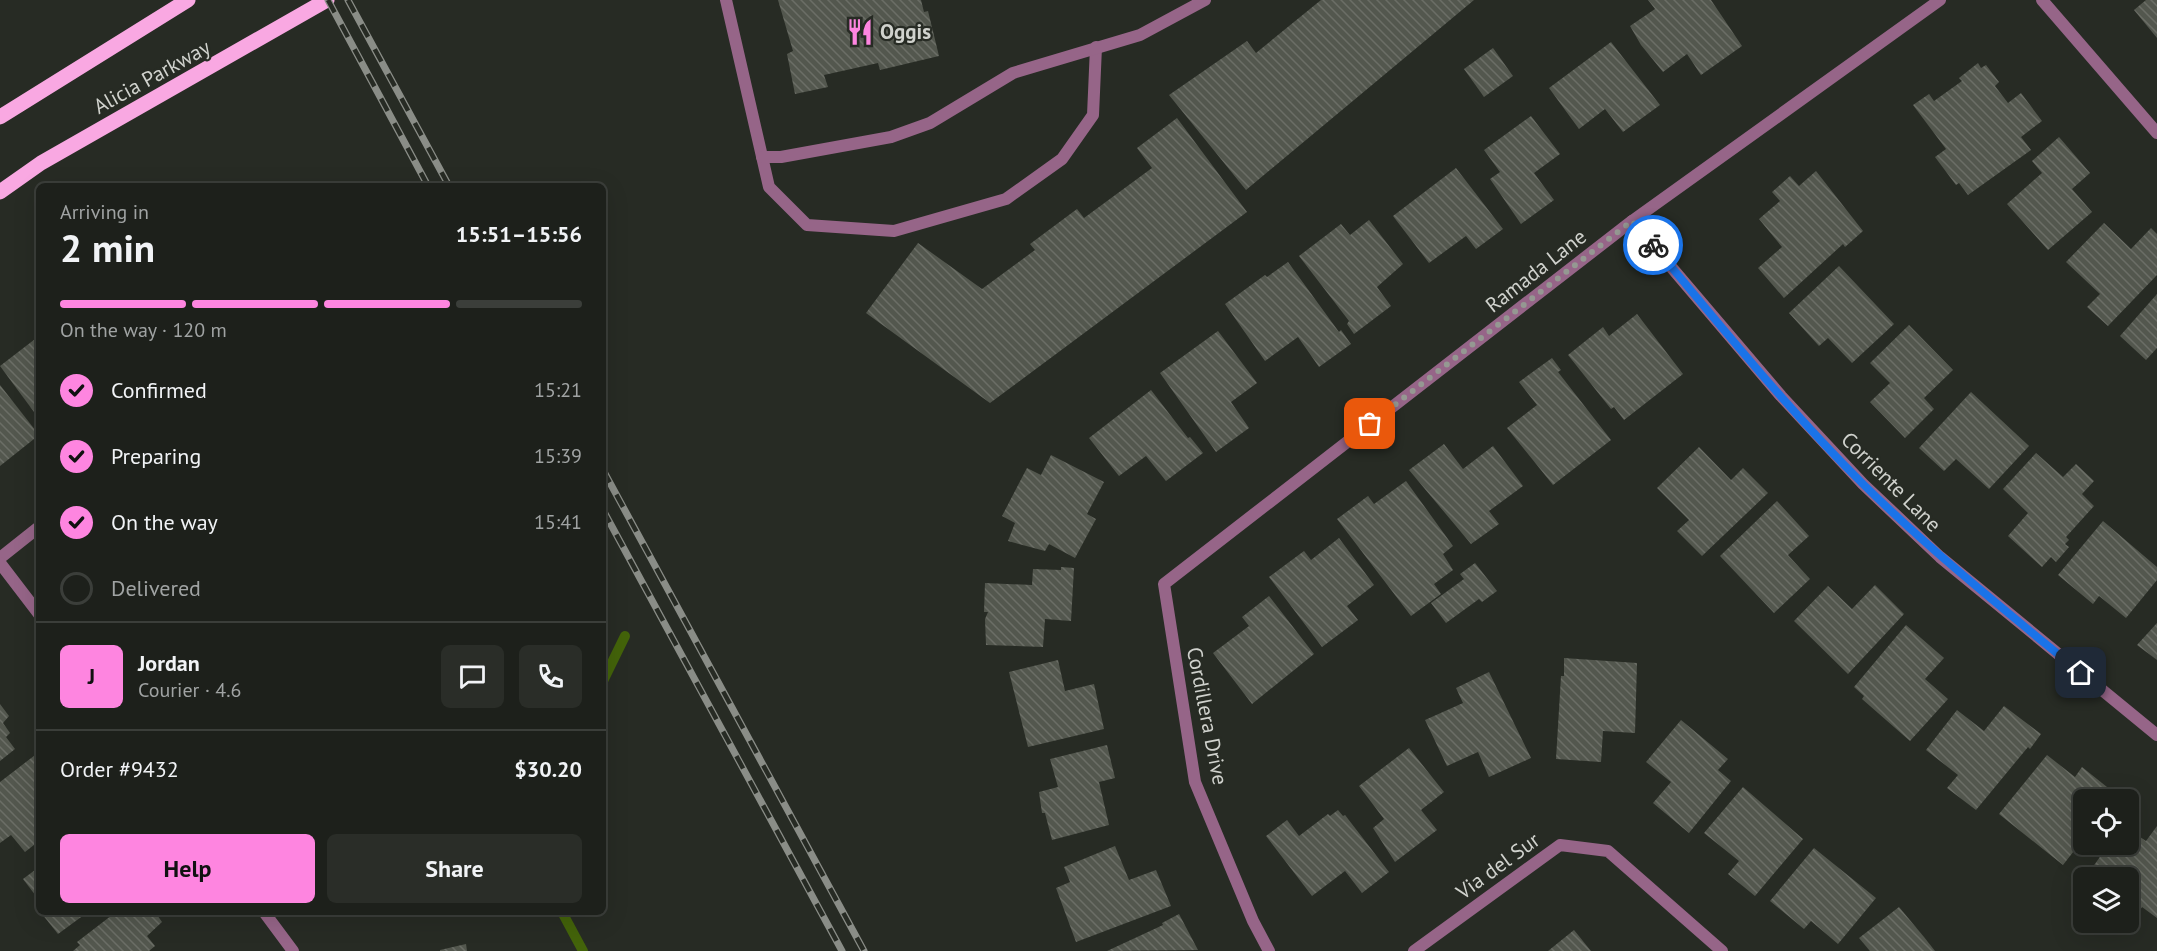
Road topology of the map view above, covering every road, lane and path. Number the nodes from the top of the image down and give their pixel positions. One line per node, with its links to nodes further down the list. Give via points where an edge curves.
1 (188, 0): 8 (main road, Alicia Parkway)
2 (327, 0): 11 (main road, Alicia Parkway, via 41,163)
3 (726, 0): 10 (street)
4 (1206, 0): 7 (street, via 1140,35)
5 (1940, 0): 12 (street, Ramada Lane)
6 (2042, 0): 9 (street)
7 (1096, 47): 10 (street, via 1013,73 930,123 891,137); 10 (street, via 1093,115 1062,159 1006,199 894,231 807,225 770,187)
8 (0, 117)
9 (2157, 133)
10 (762, 157)
11 (0, 192)
12 (1632, 221): 16 (street, Ramada Lane); 18 (street, Corriente Lane, via 1781,396 1863,484 1940,557)
13 (36, 529): 14 (street)
14 (0, 558)
15 (0, 562): 17 (street)
16 (1164, 584): 21 (street, Cordillera Drive, via 1195,782)
17 (36, 610)
18 (2157, 735)
19 (266, 915): 20 (street)
20 (293, 951)
21 (1269, 951)
22 (1414, 951): 23 (street, Via del Sur, via 1560,845 1608,851)
23 (1722, 951)

